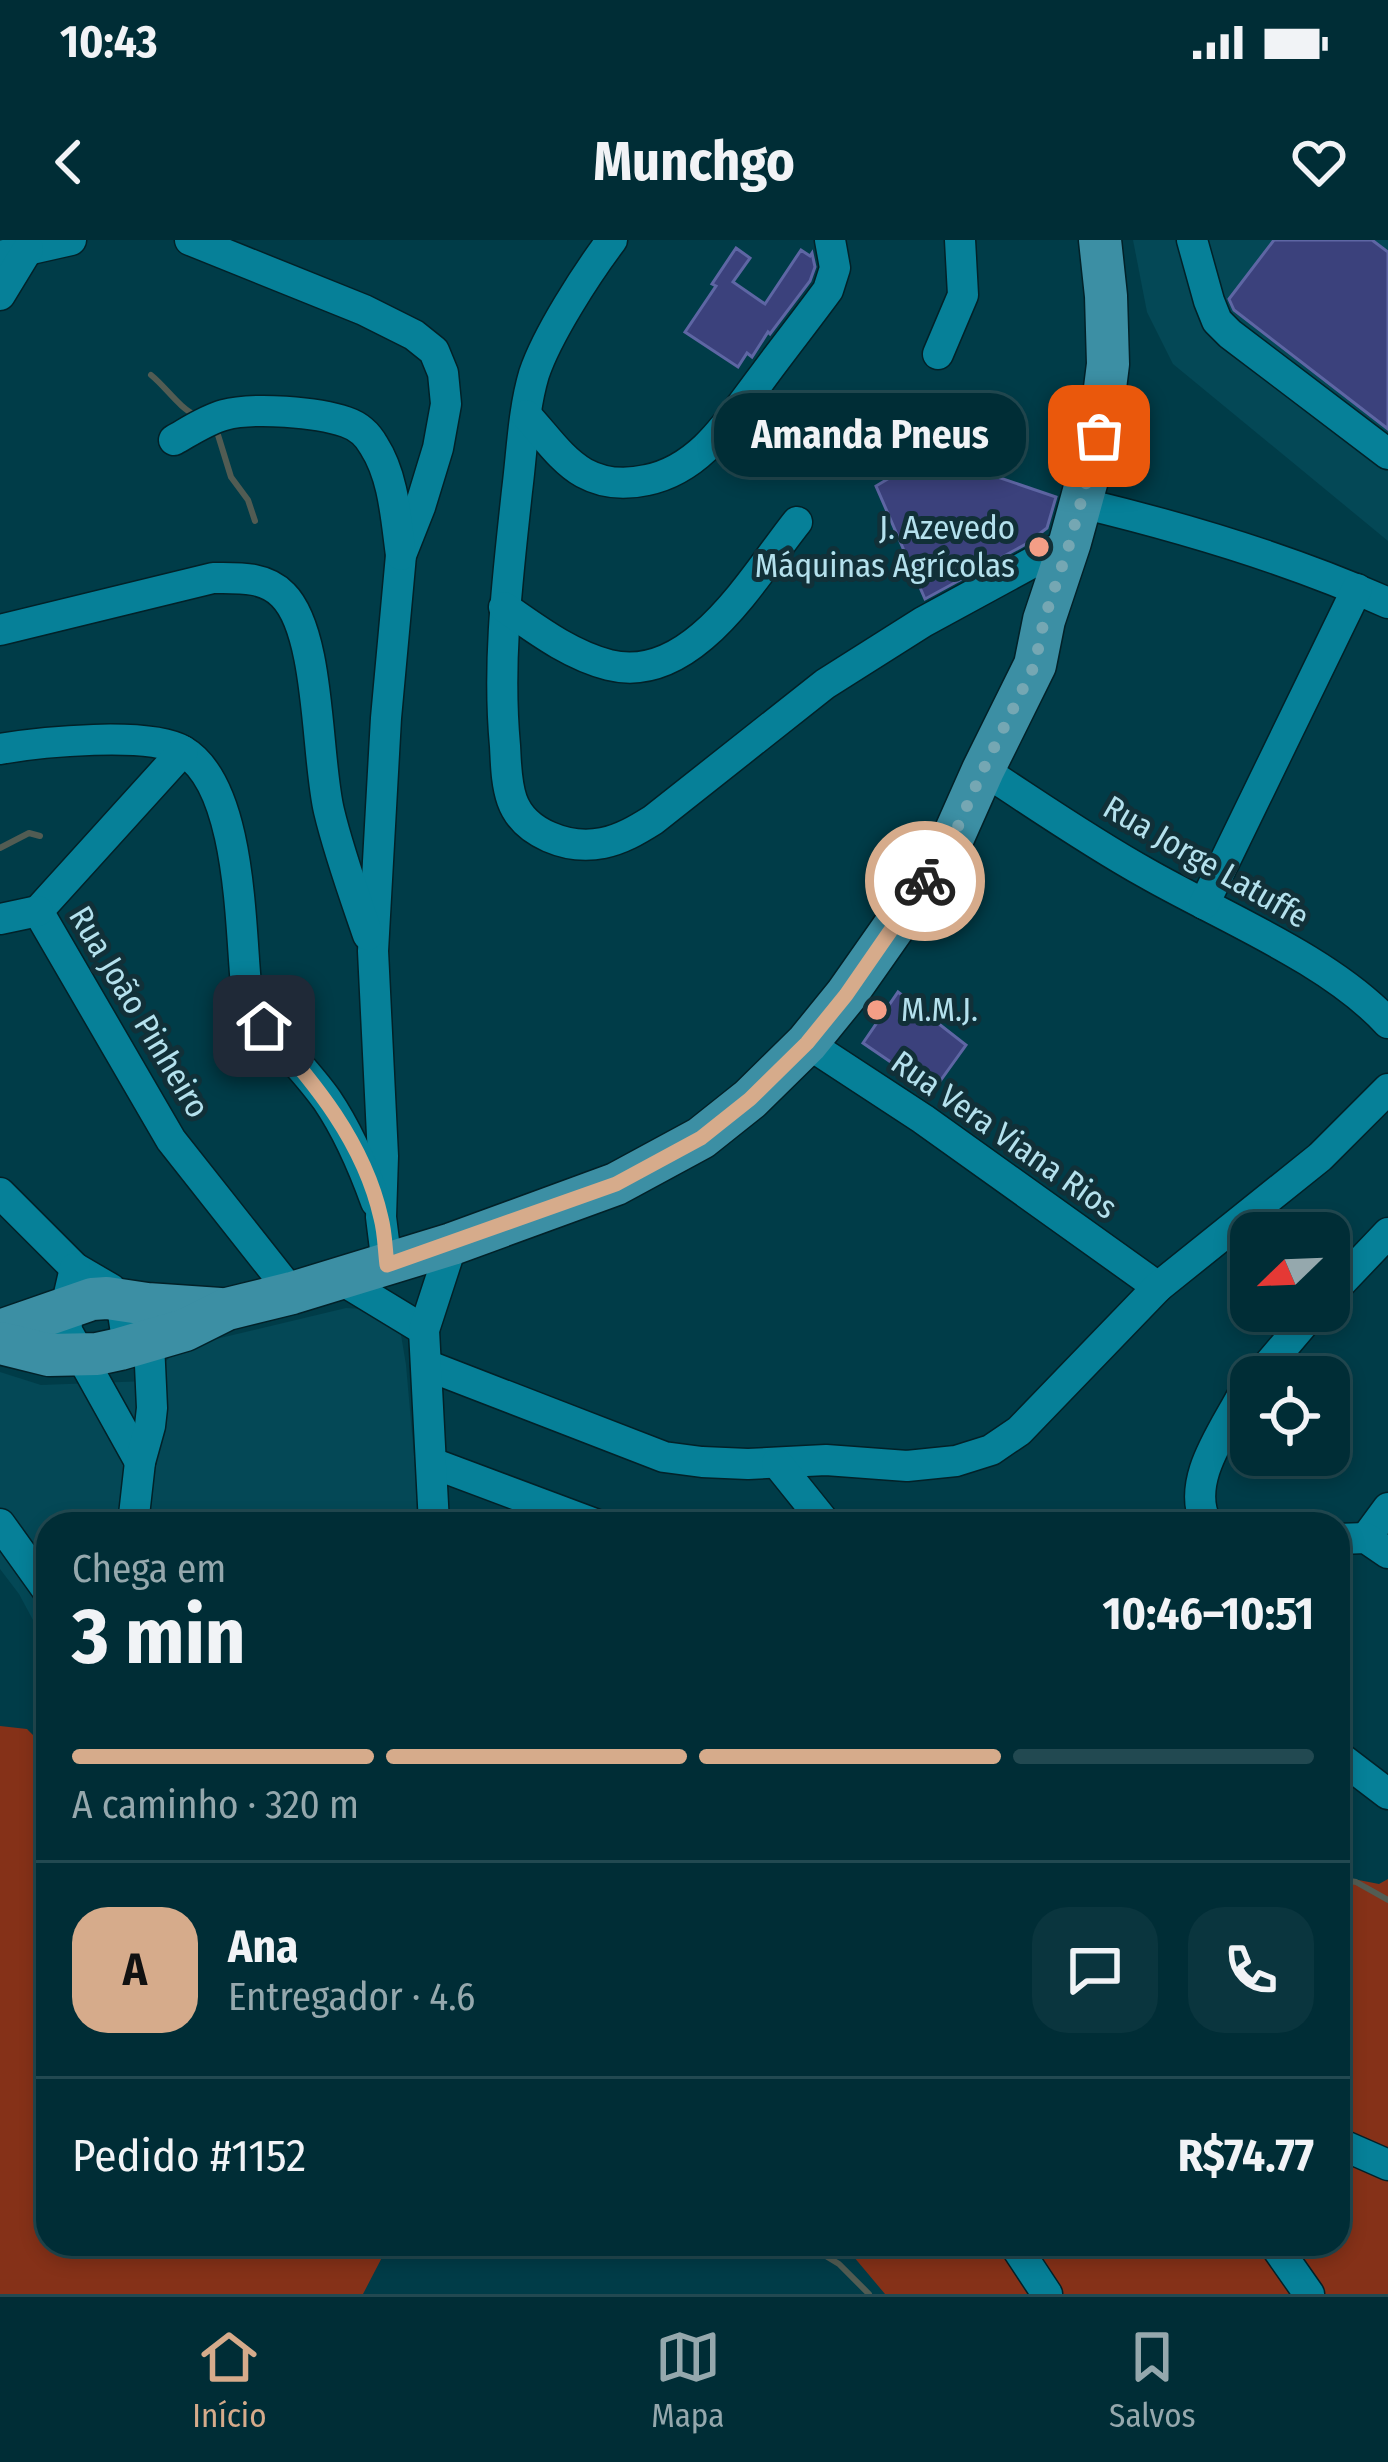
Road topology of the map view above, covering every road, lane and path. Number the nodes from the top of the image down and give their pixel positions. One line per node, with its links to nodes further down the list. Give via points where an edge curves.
1 (70, 240): 8 (street)
2 (190, 240): 16 (street, via 364,310 434,351 446,404)
3 (612, 240): 11 (street, via 544,346)
4 (830, 240): 11 (street, via 835,268 828,290 714,441 682,467 632,484 608,482 569,462)
5 (960, 240): 10 (street, via 962,295)
6 (1097, 240): 15 (highway, via 1108,364)
7 (1192, 240): 13 (street, via 1217,321)
8 (14, 253): 9 (street)
9 (0, 296)
10 (938, 354)
11 (526, 415): 19 (street)
12 (174, 440): 16 (street, via 244,411 348,422 363,431 386,470)
13 (1388, 454)
14 (796, 521): 19 (street, via 717,623 672,658 646,667 586,657)
15 (1076, 523): 17 (street, via 1245,549); 19 (street, via 825,684 652,820 602,843 579,846 545,835 512,800 500,692); 23 (highway, via 1035,664)
16 (401, 555): 27 (street)
17 (1357, 589): 18 (street); 24 (street)
18 (1388, 603)
19 (504, 607)
20 (0, 630): 27 (street, via 213,578 266,583 286,596 310,654 328,809)
21 (0, 749): 22 (street, via 131,740)
22 (183, 751): 25 (street); 32 (street, via 208,779 227,820 252,1006 326,1098)
23 (983, 770): 24 (street, Rua Jorge Latuffe); 29 (highway, via 947,851)
24 (1204, 904): 28 (street, Rua Jorge Latuffe, via 1320,969)
25 (38, 911): 26 (street, Rua João Pinheiro); 40 (street, Rua João Pinheiro, via 171,1140)
26 (0, 919)
27 (373, 951): 32 (street)
28 (1388, 1023)
29 (807, 1043): 34 (highway, via 750,1099 672,1155); 38 (street, Rua Vera Viana Rios)
30 (1388, 1089): 38 (street, via 1320,1157)
31 (0, 1193): 39 (street)
32 (381, 1217): 35 (street)
33 (1388, 1234): 36 (street)
34 (452, 1244): 35 (highway); 42 (street)
35 (387, 1265): 37 (highway)
36 (1350, 1273)
37 (340, 1279): 40 (highway); 42 (street)
38 (1158, 1287): 51 (street, via 992,1450 907,1466)
39 (71, 1288): 41 (highway); 43 (highway)
40 (292, 1293): 41 (highway)
41 (123, 1330): 45 (highway, via 49,1354); 49 (street); 49 (street, via 152,1408)
42 (424, 1330): 47 (street)
43 (0, 1331)
44 (1297, 1332): 46 (street)
45 (0, 1342)
46 (1276, 1356)
47 (425, 1365): 50 (street); 51 (street, via 664,1456)
48 (1230, 1420): 57 (street, via 1208,1464)
49 (140, 1462): 53 (street)
50 (432, 1463): 54 (street); 55 (street)
51 (777, 1463): 56 (street)
52 (1388, 1508): 59 (street)
53 (134, 1512)
54 (434, 1512)
55 (563, 1512)
56 (816, 1512)
57 (1200, 1512)
58 (0, 1524): 60 (street)
59 (1364, 1543)
60 (36, 1574)
61 (1350, 1765): 62 (street)
62 (1388, 1794)
63 (1350, 2148): 64 (street)
64 (1388, 2165)
65 (1022, 2256): 67 (street)
66 (1282, 2256): 68 (street)
67 (1047, 2294)
68 (1309, 2294)

